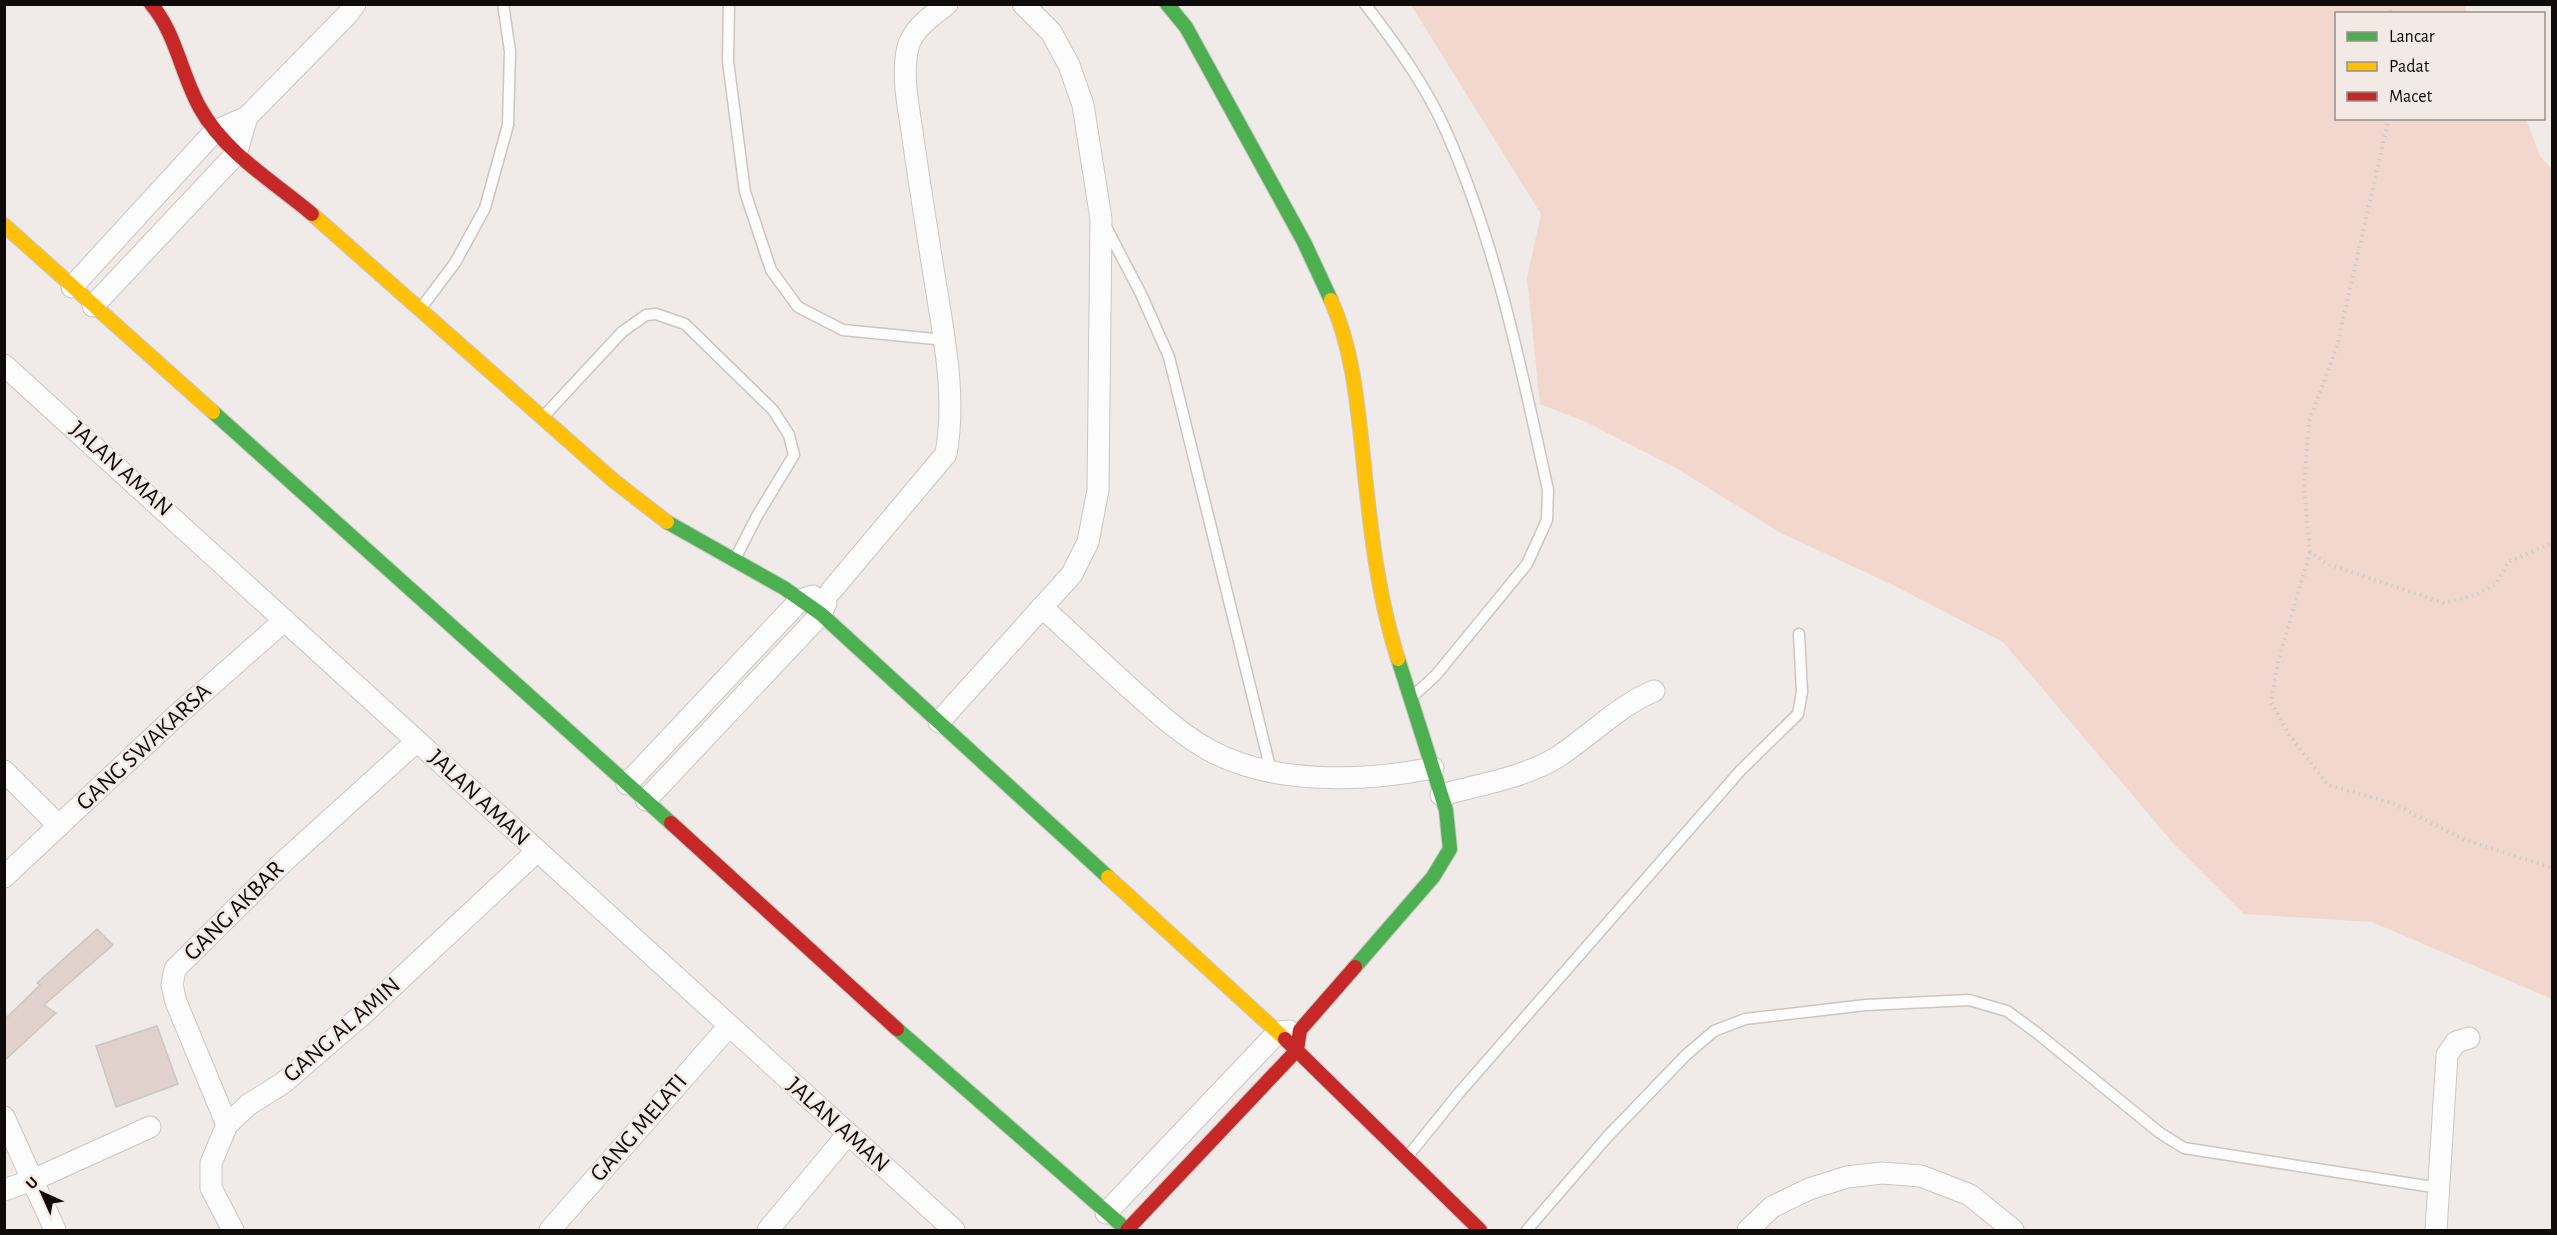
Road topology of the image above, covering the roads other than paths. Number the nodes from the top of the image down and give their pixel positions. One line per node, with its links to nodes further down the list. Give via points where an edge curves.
1 (355, 4): 9 (street)
2 (503, 4): 16 (lane, via 510,51 508,125 485,208 455,263)
3 (729, 4): 17 (lane, via 728,61 745,192 771,270 798,307 843,330)
4 (947, 4): 17 (street, via 920,26 908,46 905,76)
5 (1023, 4): 12 (street, via 1051,32 1069,65 1083,105)
6 (1167, 4): 28 (street, via 1186,27 1299,232 1341,323 1353,368 1371,525 1388,629)
7 (1365, 4): 28 (lane, via 1408,64 1445,129 1479,213 1500,281 1548,490 1547,520 1527,564 1436,675)
8 (156, 7): 10 (street, via 190,89)
9 (247, 117): 10 (street); 11 (street)
10 (215, 131): 11 (street); 14 (street)
11 (236, 153): 15 (street); 16 (street)
12 (1101, 219): 23 (street, via 1098,490 1083,553 1072,574); 33 (lane, via 1169,357)
13 (4, 225): 14 (street)
14 (72, 287): 15 (street)
15 (93, 306): 34 (street)
16 (421, 308): 19 (street)
17 (945, 340): 21 (street, via 950,429 946,454)
18 (4, 365): 25 (street, JALAN AMAN)
19 (544, 416): 20 (street, via 662,519); 20 (lane, via 622,332 646,315 656,314 685,324 773,410 789,435 794,455)
20 (735, 559): 22 (street)
21 (831, 591): 22 (street); 24 (street)
22 (800, 600): 24 (street); 34 (street)
23 (1042, 607): 29 (street); 33 (street, via 1164,720 1209,750 1244,766)
24 (820, 615): 29 (street); 36 (street)
25 (285, 620): 30 (street, JALAN AMAN); 37 (street, GANG SWAKARSA)
26 (1799, 634): 48 (lane, via 1802,692 1798,714 1740,771)
27 (1654, 691): 35 (street, via 1601,723 1557,757 1514,776)
28 (1411, 698): 31 (street)
29 (939, 722): 41 (street)
30 (417, 741): 38 (street, JALAN AMAN); 45 (street, GANG AKBAR, via 279,865 175,969 172,985 176,1002)
31 (1433, 768): 33 (street, via 1392,776 1326,778); 35 (street)
32 (4, 771): 37 (street)
33 (1271, 771)
34 (627, 784): 36 (street)
35 (1441, 795): 43 (street, via 1450,849 1433,877)
36 (646, 800): 52 (street, via 911,1042)
37 (59, 826): 39 (street, GANG SWAKARSA)
38 (537, 851): 40 (street, JALAN AMAN); 45 (street, GANG AL AMIN, via 363,1014)
39 (4, 877)
40 (729, 1026): 47 (street, JALAN AMAN); 56 (street, GANG MELATI)
41 (1278, 1032): 43 (street); 52 (street)
42 (2469, 1038): 50 (street, via 2456,1042 2447,1055)
43 (1299, 1040): 48 (street); 58 (street)
44 (4, 1117): 49 (street)
45 (227, 1125): 55 (street, GANG AL AMIN, via 211,1163 211,1188)
46 (150, 1127): 49 (street)
47 (848, 1135): 53 (street, JALAN AMAN); 57 (street)
48 (1407, 1156): 59 (street)
49 (33, 1180): 51 (street); 54 (street)
50 (2439, 1188): 60 (lane, via 2184,1148 2007,1011 1969,1000 1866,1005 1745,1019 1714,1031 1608,1136); 63 (street)
51 (4, 1190)
52 (1106, 1213): 58 (street)
53 (944, 1227)
54 (55, 1230)
55 (233, 1230)
56 (550, 1230)
57 (768, 1230)
58 (1127, 1230)
59 (1480, 1230)
60 (1527, 1230)
61 (1748, 1230): 62 (street, via 1772,1207 1809,1189 1847,1177 1882,1173 1921,1176 1970,1195)
62 (2013, 1230)
63 (2436, 1230)

